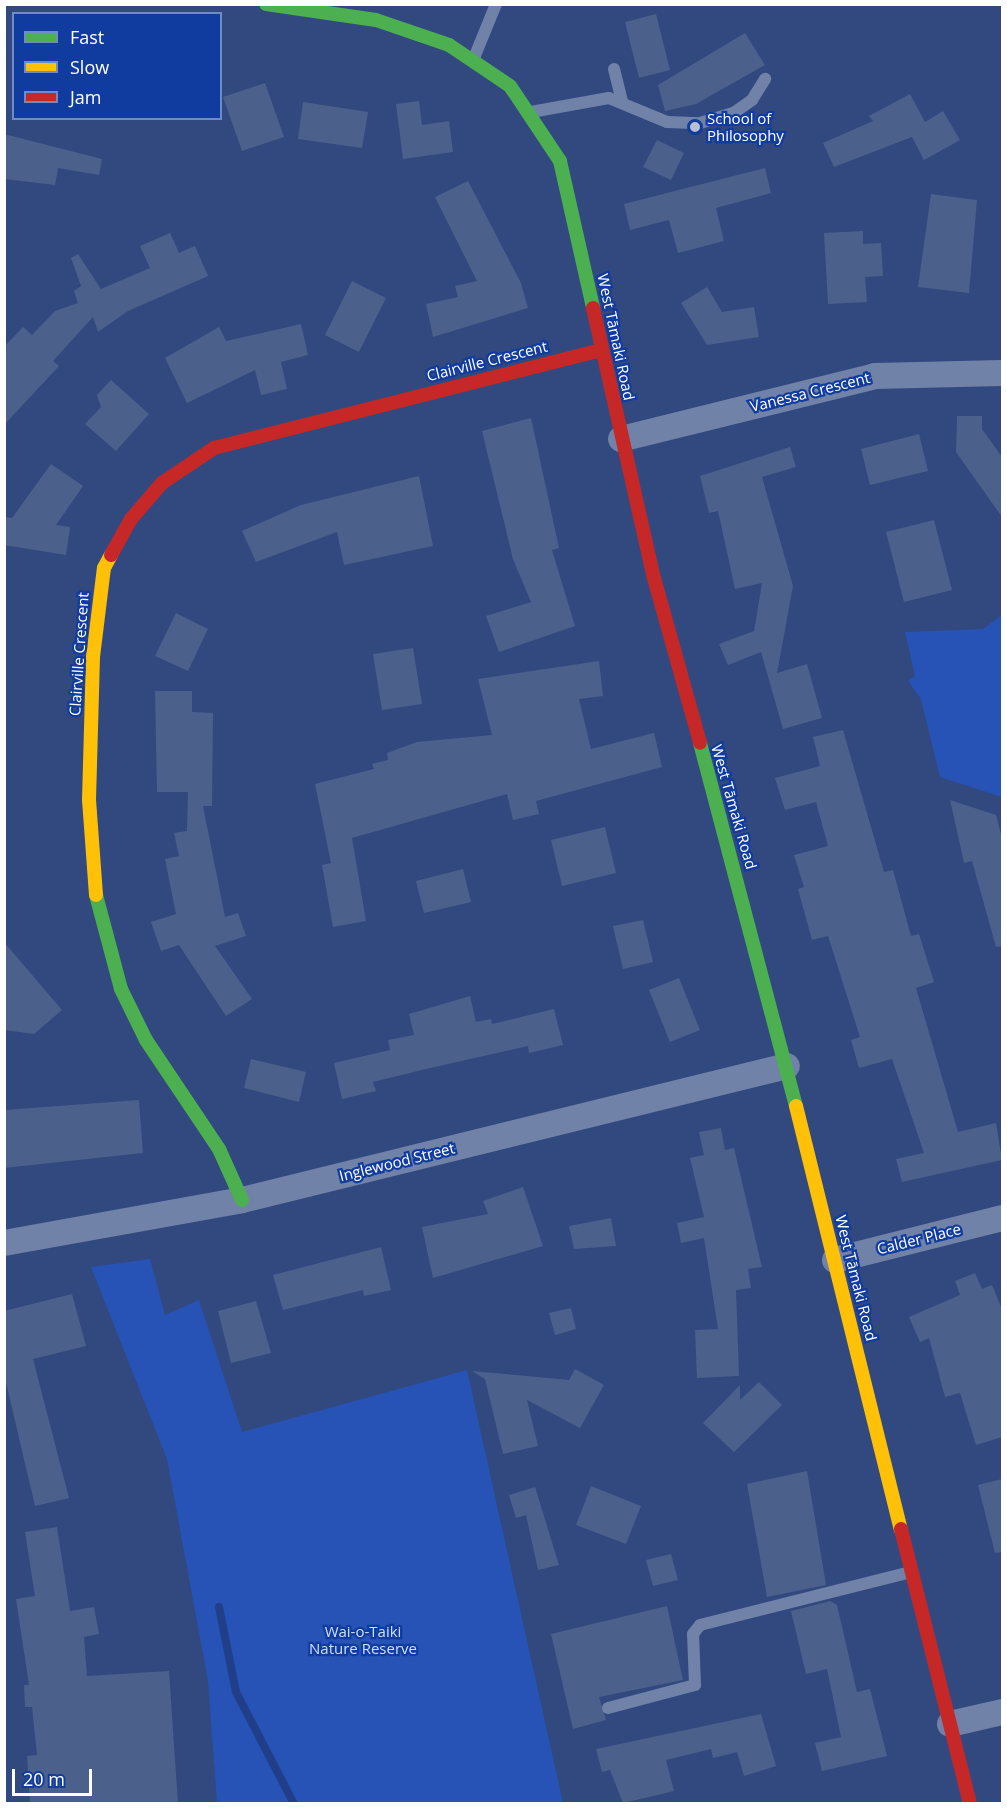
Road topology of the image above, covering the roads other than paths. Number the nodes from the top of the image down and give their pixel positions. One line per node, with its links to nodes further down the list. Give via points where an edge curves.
1 (266, 4): 3 (street, West Tāmaki Road, via 403,27)
2 (496, 4): 3 (lane)
3 (474, 58): 7 (street, West Tāmaki Road, via 510,86)
4 (614, 69): 6 (lane)
5 (765, 79): 6 (lane, via 752,100 735,112 700,123 667,122)
6 (622, 100): 7 (lane, via 592,100)
7 (531, 112): 8 (street, West Tāmaki Road, via 560,161)
8 (602, 350): 10 (street, West Tāmaki Road); 12 (street, Clairville Crescent, via 214,448 162,483 131,519 104,568 94,645 89,800 98,917 121,989 146,1040 219,1149)
9 (1002, 373): 10 (street, Vanessa Crescent, via 875,376)
10 (621, 439): 11 (street, West Tāmaki Road)
11 (787, 1066): 12 (street, Inglewood Street); 15 (street, West Tāmaki Road)
12 (242, 1200): 14 (street, Inglewood Street)
13 (1002, 1218): 15 (street, Calder Place)
14 (4, 1244)
15 (835, 1260): 16 (street, West Tāmaki Road)
16 (912, 1572): 17 (lane, via 700,1625 693,1634 695,1685); 19 (street, West Tāmaki Road)
17 (608, 1708)
18 (1002, 1712): 19 (street)
19 (950, 1724): 20 (street, West Tāmaki Road)
20 (970, 1803)

